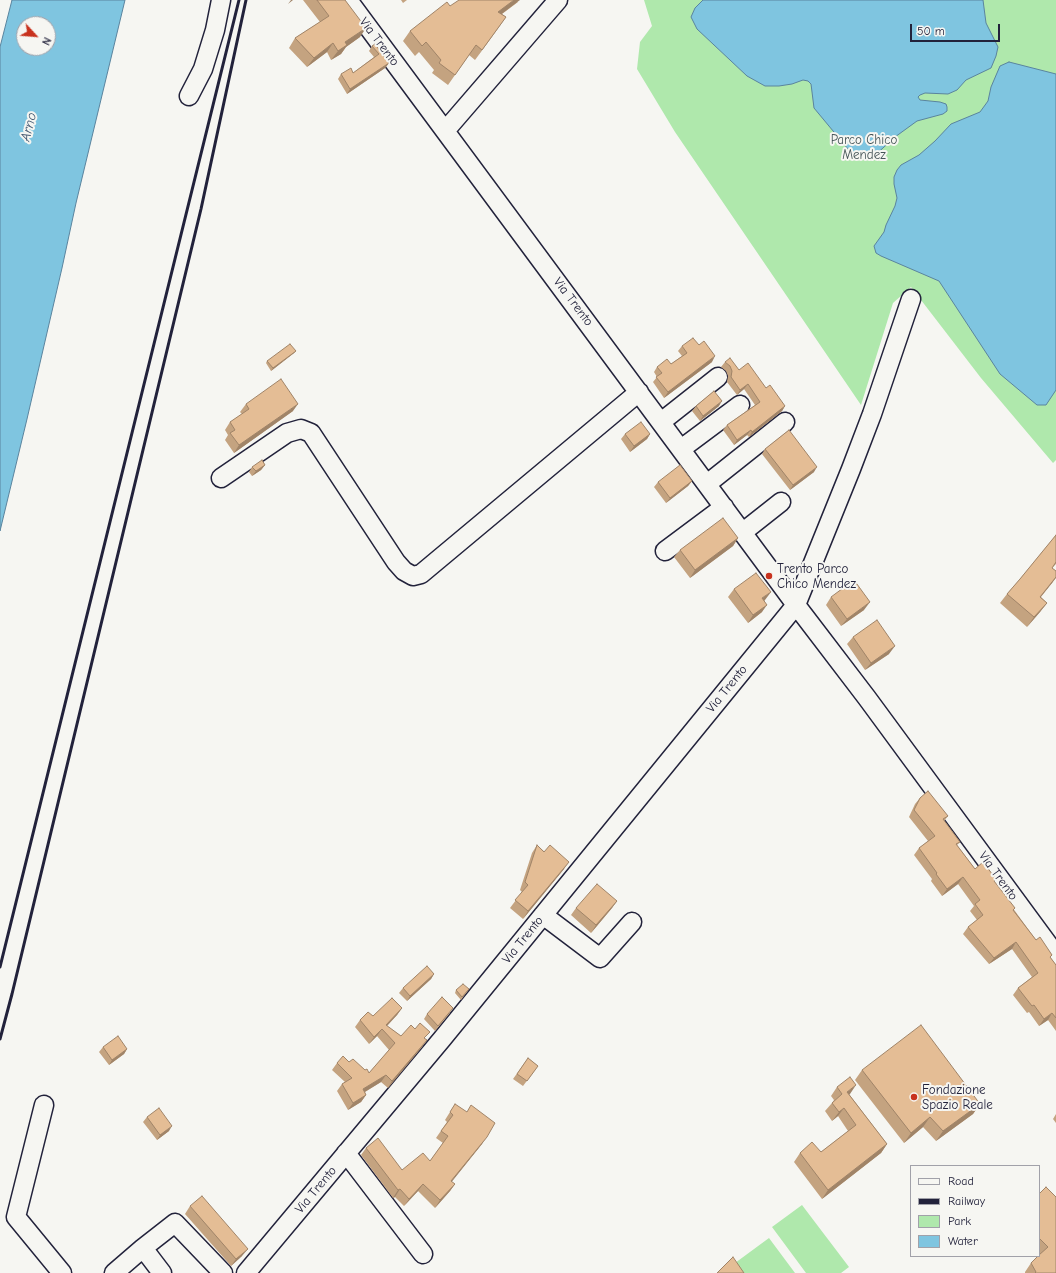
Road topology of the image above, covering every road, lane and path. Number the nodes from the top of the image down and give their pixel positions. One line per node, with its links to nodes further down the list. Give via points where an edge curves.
1 (221, 0): 4 (street, via 203,69)
2 (348, 0): 5 (street, Via Trento)
3 (558, 0): 5 (street)
4 (189, 96)
5 (445, 130): 8 (street, Via Trento)
6 (911, 298): 19 (street, via 872,414)
7 (713, 377): 10 (street)
8 (639, 392): 10 (street, Via Trento); 13 (street, via 421,574 413,576 396,562 311,433 301,429 287,433)
9 (740, 405): 12 (street)
10 (659, 419): 12 (street, Via Trento)
11 (785, 422): 14 (street)
12 (681, 449): 14 (street, Via Trento)
13 (222, 478)
14 (707, 484): 16 (street, Via Trento)
15 (781, 502): 17 (street)
16 (724, 507): 17 (street, Via Trento); 18 (street)
17 (743, 532): 19 (street, Via Trento)
18 (665, 551)
19 (796, 605): 20 (street, Via Trento); 22 (street, Via Trento)
20 (543, 915): 21 (street, via 600,958); 24 (street, Via Trento)
21 (632, 922)
22 (1056, 955)
23 (44, 1105): 27 (street, via 16,1217)
24 (346, 1153): 26 (street); 31 (street, Via Trento)
25 (143, 1248): 28 (street); 29 (street); 30 (street, via 175,1223)
26 (423, 1254)
27 (62, 1273)
28 (114, 1273)
29 (162, 1273)
30 (223, 1273)
31 (246, 1273)

